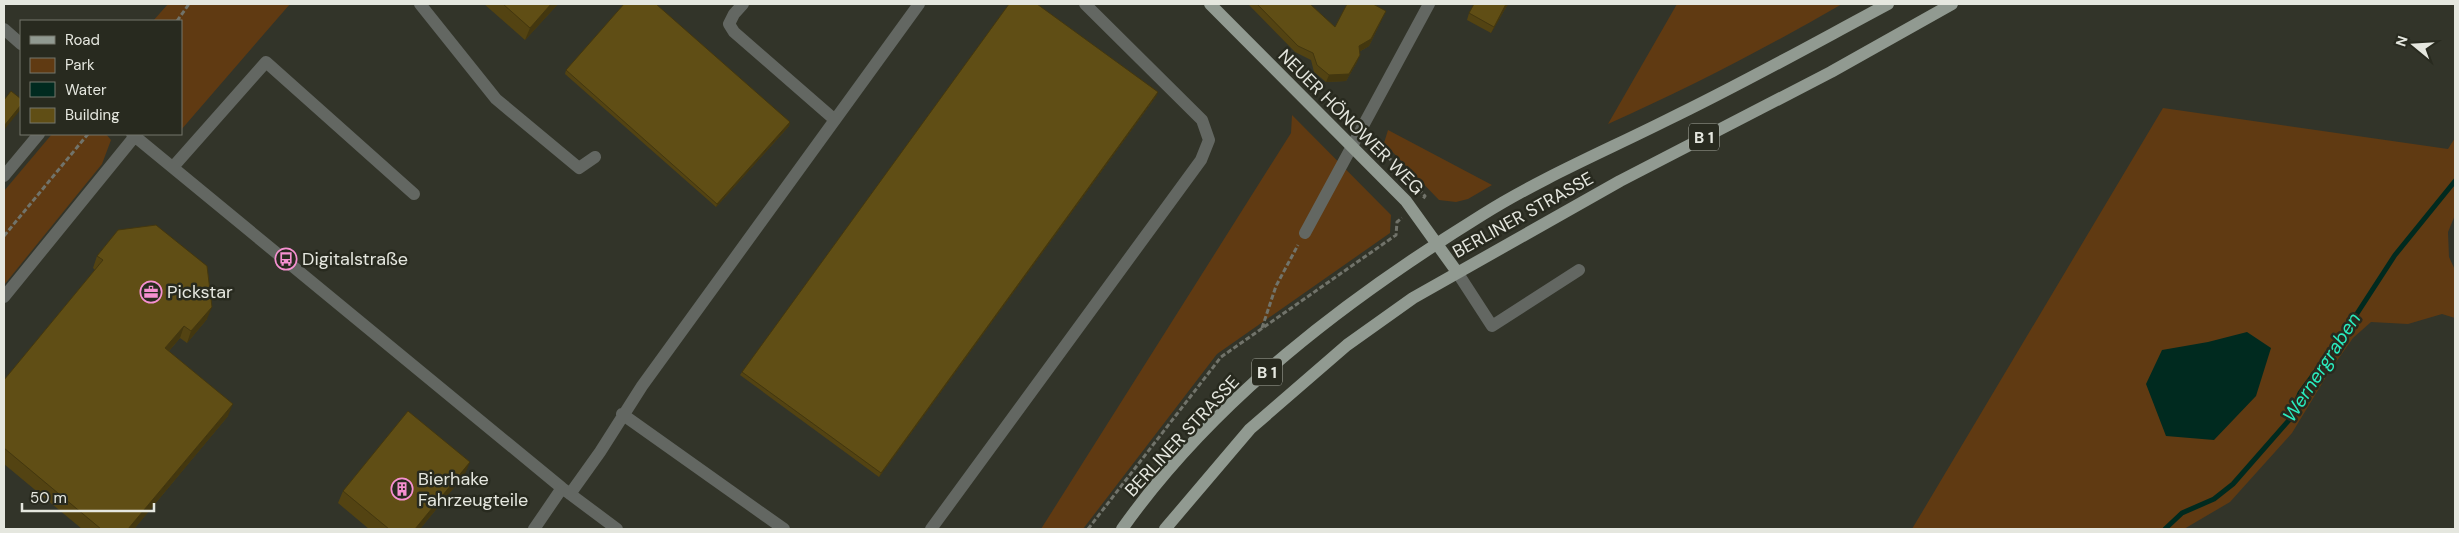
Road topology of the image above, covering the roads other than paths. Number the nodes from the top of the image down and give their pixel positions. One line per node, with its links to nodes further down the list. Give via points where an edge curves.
1 (420, 4): 15 (street, via 496,98 579,168)
2 (743, 4): 11 (street, via 729,24 734,32)
3 (919, 4): 11 (street)
4 (1086, 4): 29 (street, via 1202,120 1209,140 1201,160)
5 (1210, 4): 14 (main road, NEUER HÖNOWER WEG)
6 (1429, 4): 14 (street)
7 (1888, 4): 20 (main road, BERLINER STRASSE / B 1, via 1668,120 1574,164 1483,214)
8 (1952, 4): 22 (main road, BERLINER STRASSE / B 1)
9 (4, 29): 10 (street)
10 (20, 43)
11 (834, 120): 24 (street)
12 (37, 135): 17 (street)
13 (134, 135): 16 (street); 23 (street)
14 (1351, 148): 19 (street); 20 (main road, NEUER HÖNOWER WEG, via 1412,209)
15 (595, 157)
16 (173, 167): 18 (street, via 266,62); 25 (street)
17 (4, 176)
18 (414, 194)
19 (1305, 233)
20 (1438, 244): 22 (main road, NEUER HÖNOWER WEG); 30 (main road, BERLINER STRASSE / B 1, via 1276,363 1174,464)
21 (1579, 270): 22 (street, via 1492,326)
22 (1457, 272): 31 (main road, BERLINER STRASSE / B 1, via 1347,345 1298,386 1250,429)
23 (4, 297)
24 (622, 414): 25 (street, via 600,452); 28 (street)
25 (566, 491): 26 (street); 27 (street)
26 (534, 529)
27 (617, 529)
28 (784, 529)
29 (930, 529)
30 (1122, 529)
31 (1165, 529)

